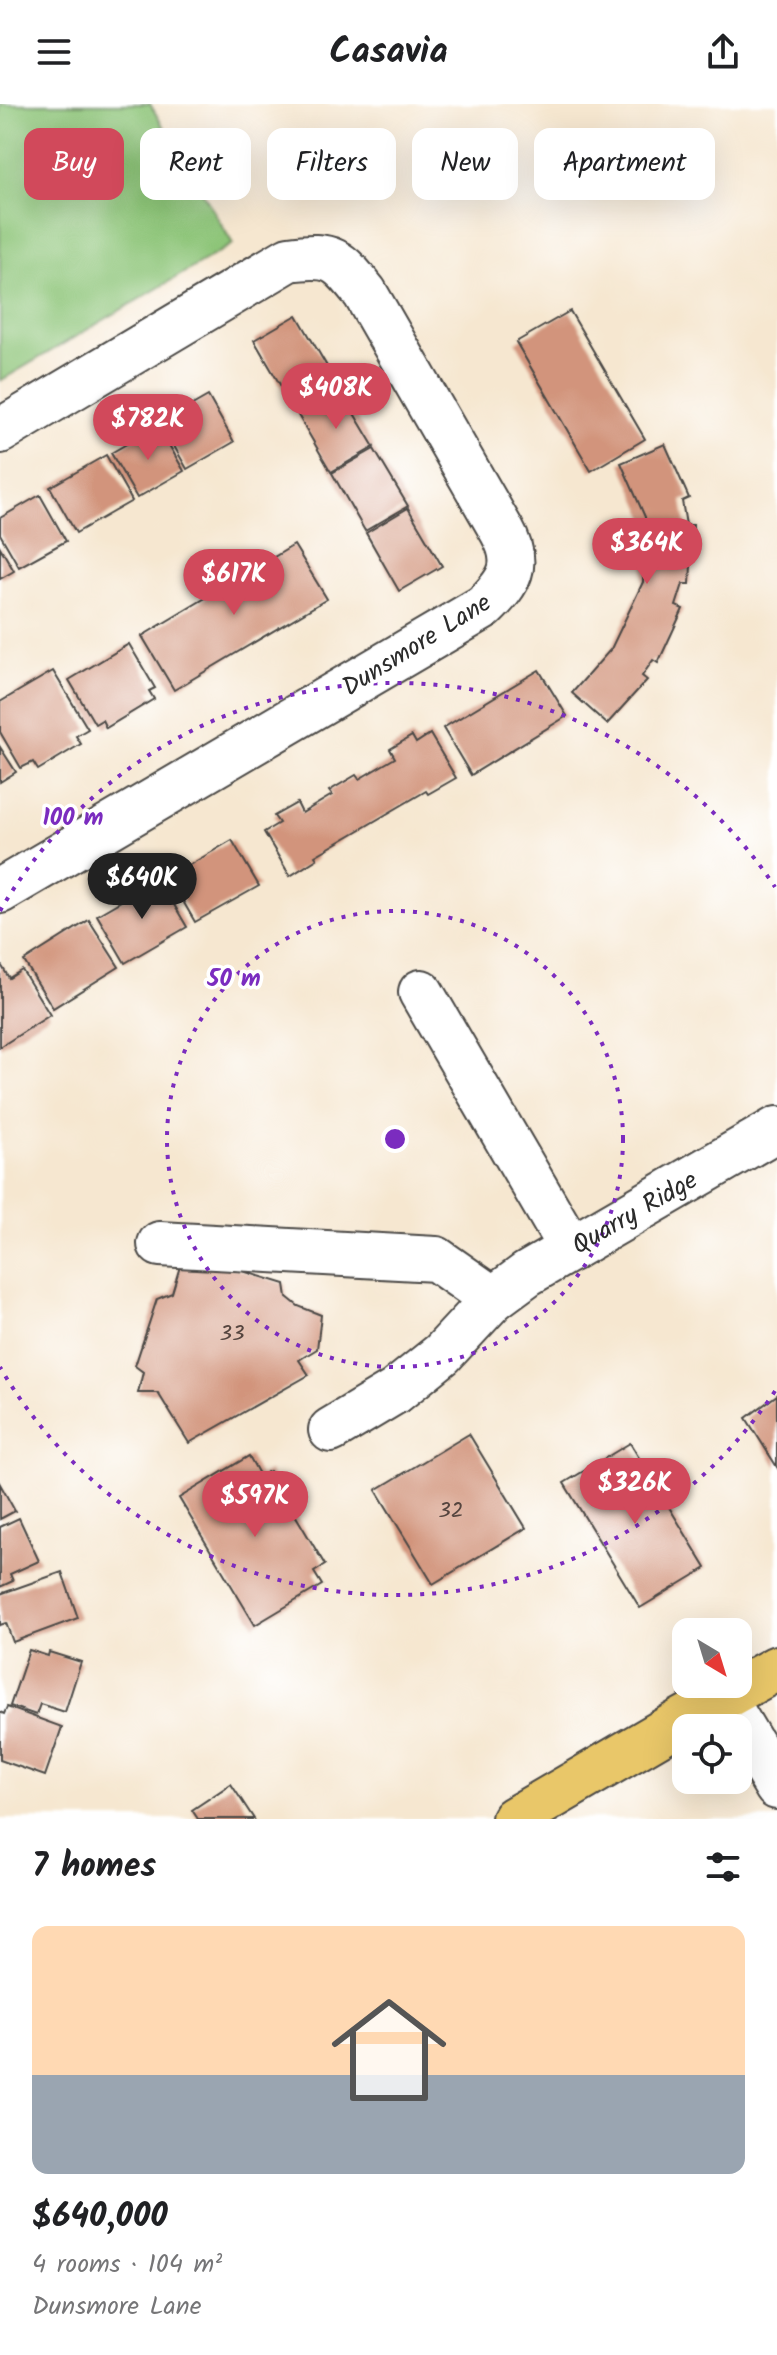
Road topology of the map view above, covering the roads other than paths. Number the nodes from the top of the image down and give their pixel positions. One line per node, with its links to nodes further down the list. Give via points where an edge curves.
1 (0, 431): 2 (street, Dunsmore Lane, via 289,259 315,256 336,261 365,293 511,546 513,561 505,583 484,607)
2 (0, 891)
3 (421, 992): 6 (street)
4 (777, 1129): 6 (street, Quarry Ridge)
5 (160, 1244): 7 (street, via 436,1259)
6 (571, 1249): 7 (street, Quarry Ridge)
7 (493, 1299): 8 (street, Quarry Ridge, via 442,1354 396,1391)
8 (331, 1430)
9 (777, 1668): 10 (main road)
10 (752, 1682)
11 (724, 1698): 12 (street); 13 (main road)
12 (777, 1787)
13 (514, 1819)

